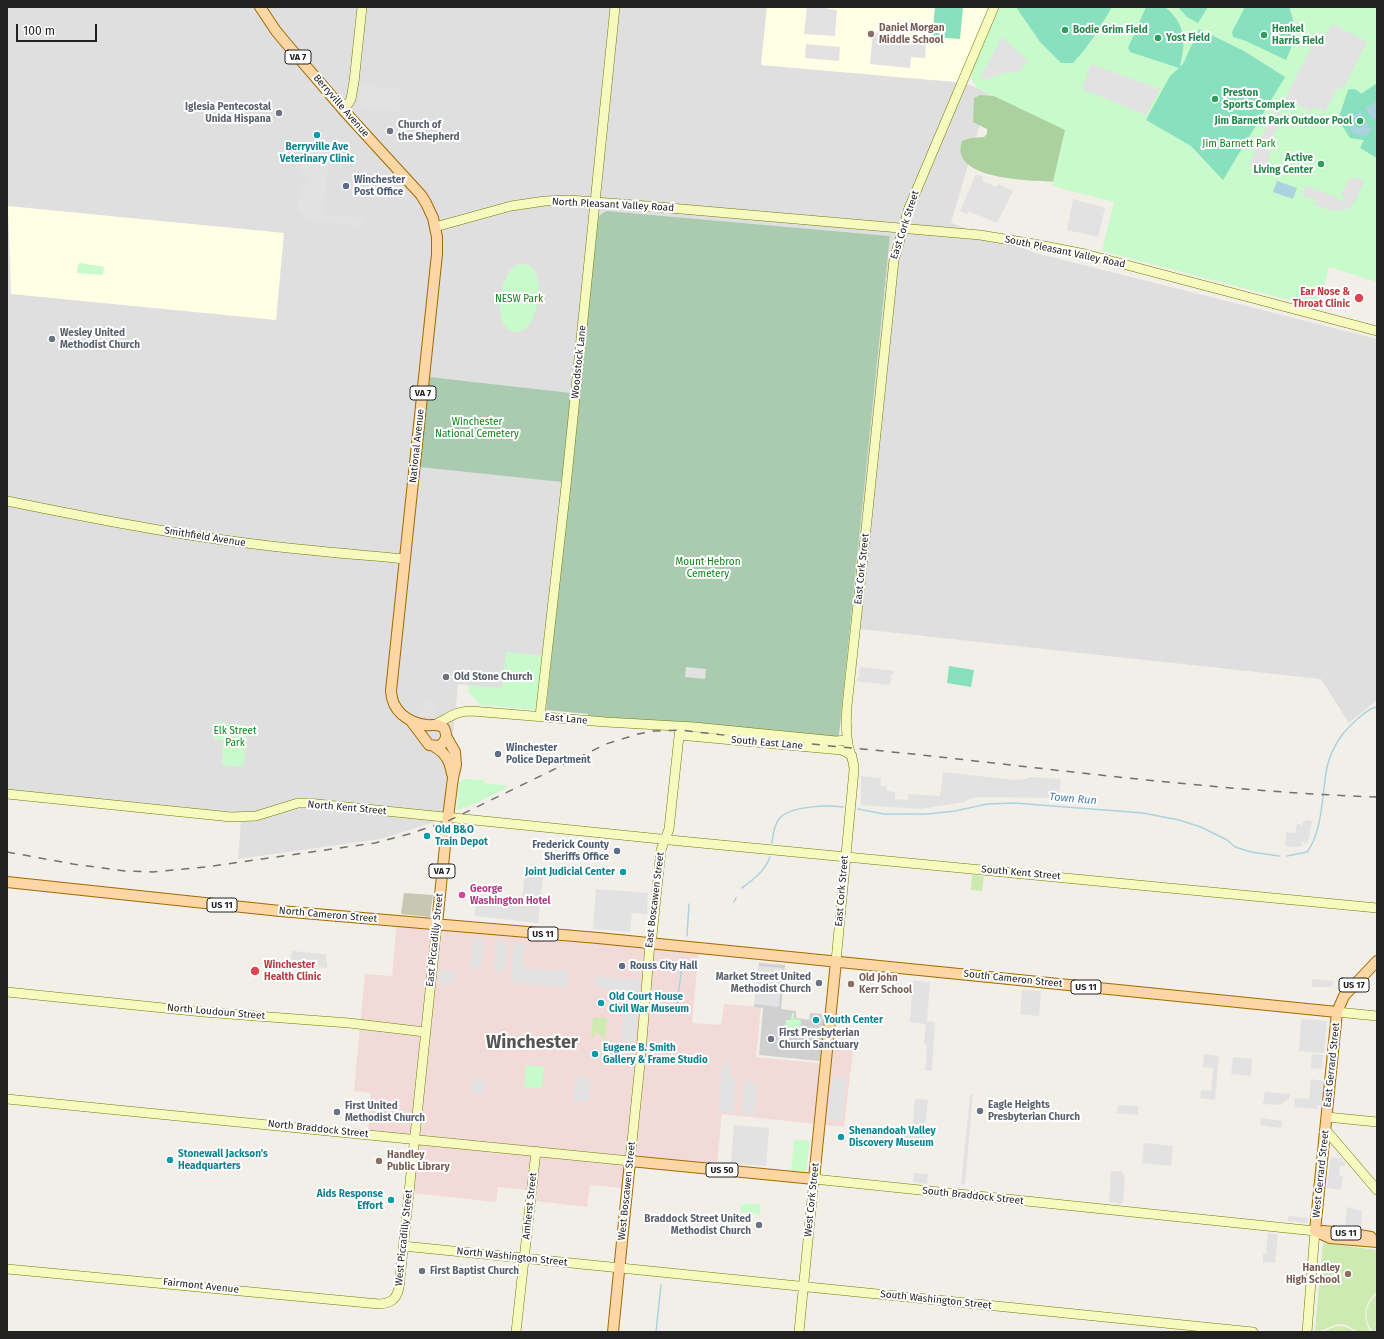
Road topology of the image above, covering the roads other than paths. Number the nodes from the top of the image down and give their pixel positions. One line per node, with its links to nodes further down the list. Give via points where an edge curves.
1 (260, 7): 5 (main road, Berryville Avenue / VA 7, via 276,31)
2 (362, 7): 5 (street, via 351,99 348,104)
3 (615, 7): 6 (street, Woodstock Lane)
4 (994, 7): 10 (street, East Cork Street, via 909,208)
5 (340, 105): 7 (main road, Berryville Avenue / VA 7)
6 (596, 202): 8 (street, North Pleasant Valley Road); 9 (street, North Pleasant Valley Road, via 559,200 522,204); 15 (street, Woodstock Lane)
7 (426, 203): 9 (main road, National Avenue / VA 7)
8 (746, 215): 10 (street, South Pleasant Valley Road)
9 (435, 227): 13 (main road, National Avenue / VA 7, via 437,254)
10 (903, 228): 11 (street, South Pleasant Valley Road, via 980,235 1056,248); 21 (street, East Cork Street, via 891,279 847,706)
11 (1377, 331)
12 (7, 501): 13 (street, Smithfield Avenue, via 210,538)
13 (405, 559): 16 (main road, National Avenue / VA 7, via 391,699 395,707)
14 (452, 715): 15 (street, East Lane, via 471,710); 17 (street, East Lane); 19 (street)
15 (540, 716): 18 (street, East Lane)
16 (411, 721): 17 (main road, VA 7); 20 (main road, VA 7)
17 (433, 725): 19 (main road, VA 7, via 442,726); 20 (main road, via 425,730)
18 (680, 731): 21 (street, South East Lane); 23 (street, South East Lane, via 841,750); 27 (street, East Boscawen Street, via 669,829)
19 (446, 734): 22 (main road, via 444,742); 24 (main road, East Piccadilly Street / VA 7, via 456,758)
20 (424, 737): 22 (main road, VA 7, via 427,743)
21 (847, 740): 23 (street, East Cork Street)
22 (435, 747): 24 (main road, East Piccadilly Street / VA 7, via 441,750 449,761)
23 (853, 757): 28 (street, East Cork Street, via 854,770)
24 (453, 778): 26 (main road, East Piccadilly Street / VA 7)
25 (7, 794): 26 (street, North Kent Street, via 231,817 256,816 298,803 307,803)
26 (448, 817): 27 (street, North Kent Street); 31 (main road, East Piccadilly Street / VA 7)
27 (664, 839): 28 (street, South Kent Street); 32 (street, East Boscawen Street)
28 (845, 856): 30 (street, South Kent Street); 33 (street, East Cork Street)
29 (7, 882): 31 (main road, North Cameron Street / US 11, via 280,911)
30 (1377, 908)
31 (437, 924): 32 (main road, North Cameron Street / US 11); 38 (street, East Piccadilly Street)
32 (650, 943): 33 (main road, South Cameron Street / US 11); 39 (street, East Boscawen Street)
33 (836, 961): 36 (main road, South Cameron Street / US 11); 40 (main road, East Cork Street)
34 (1377, 961): 36 (main road, US 17, via 1344,996)
35 (7, 992): 38 (street, North Loudoun Street)
36 (1337, 1012): 37 (street, South Cameron Street); 42 (main road, East Gerrard Street)
37 (1377, 1016)
38 (425, 1032): 45 (street, West Piccadilly Street)
39 (640, 1051): 47 (street, West Boscawen Street)
40 (825, 1068): 48 (main road, West Cork Street)
41 (7, 1099): 45 (street, North Braddock Street)
42 (1327, 1117): 43 (street); 44 (main road, West Gerrard Street)
43 (1377, 1122)
44 (1325, 1129): 49 (street); 50 (main road, West Gerrard Street)
45 (414, 1139): 46 (street, North Braddock Street); 53 (street, West Piccadilly Street)
46 (536, 1151): 47 (street, North Braddock Street); 54 (street, Amherst Street)
47 (630, 1161): 48 (main road, South Braddock Street / US 50); 55 (main road, West Boscawen Street)
48 (814, 1180): 50 (street, South Braddock Street); 57 (street, West Cork Street)
49 (1377, 1190)
50 (1315, 1231): 51 (main road, South Braddock Street / US 11); 52 (main road, South Braddock Street / US 11, via 1330,1238); 63 (street)
51 (1377, 1238)
52 (1377, 1242)
53 (404, 1246): 54 (street, North Washington Street); 58 (street, West Piccadilly Street, via 399,1288)
54 (524, 1258): 55 (street, North Washington Street); 59 (street, Amherst Street)
55 (620, 1268): 57 (street, South Washington Street); 60 (main road, West Boscawen Street)
56 (7, 1269): 58 (street, Fairmont Avenue, via 379,1304)
57 (803, 1287): 61 (street, West Cork Street); 62 (street, South Washington Street)
58 (395, 1299)
59 (516, 1332)
60 (613, 1332)
61 (799, 1332)
62 (1252, 1332)
63 (1307, 1332)

